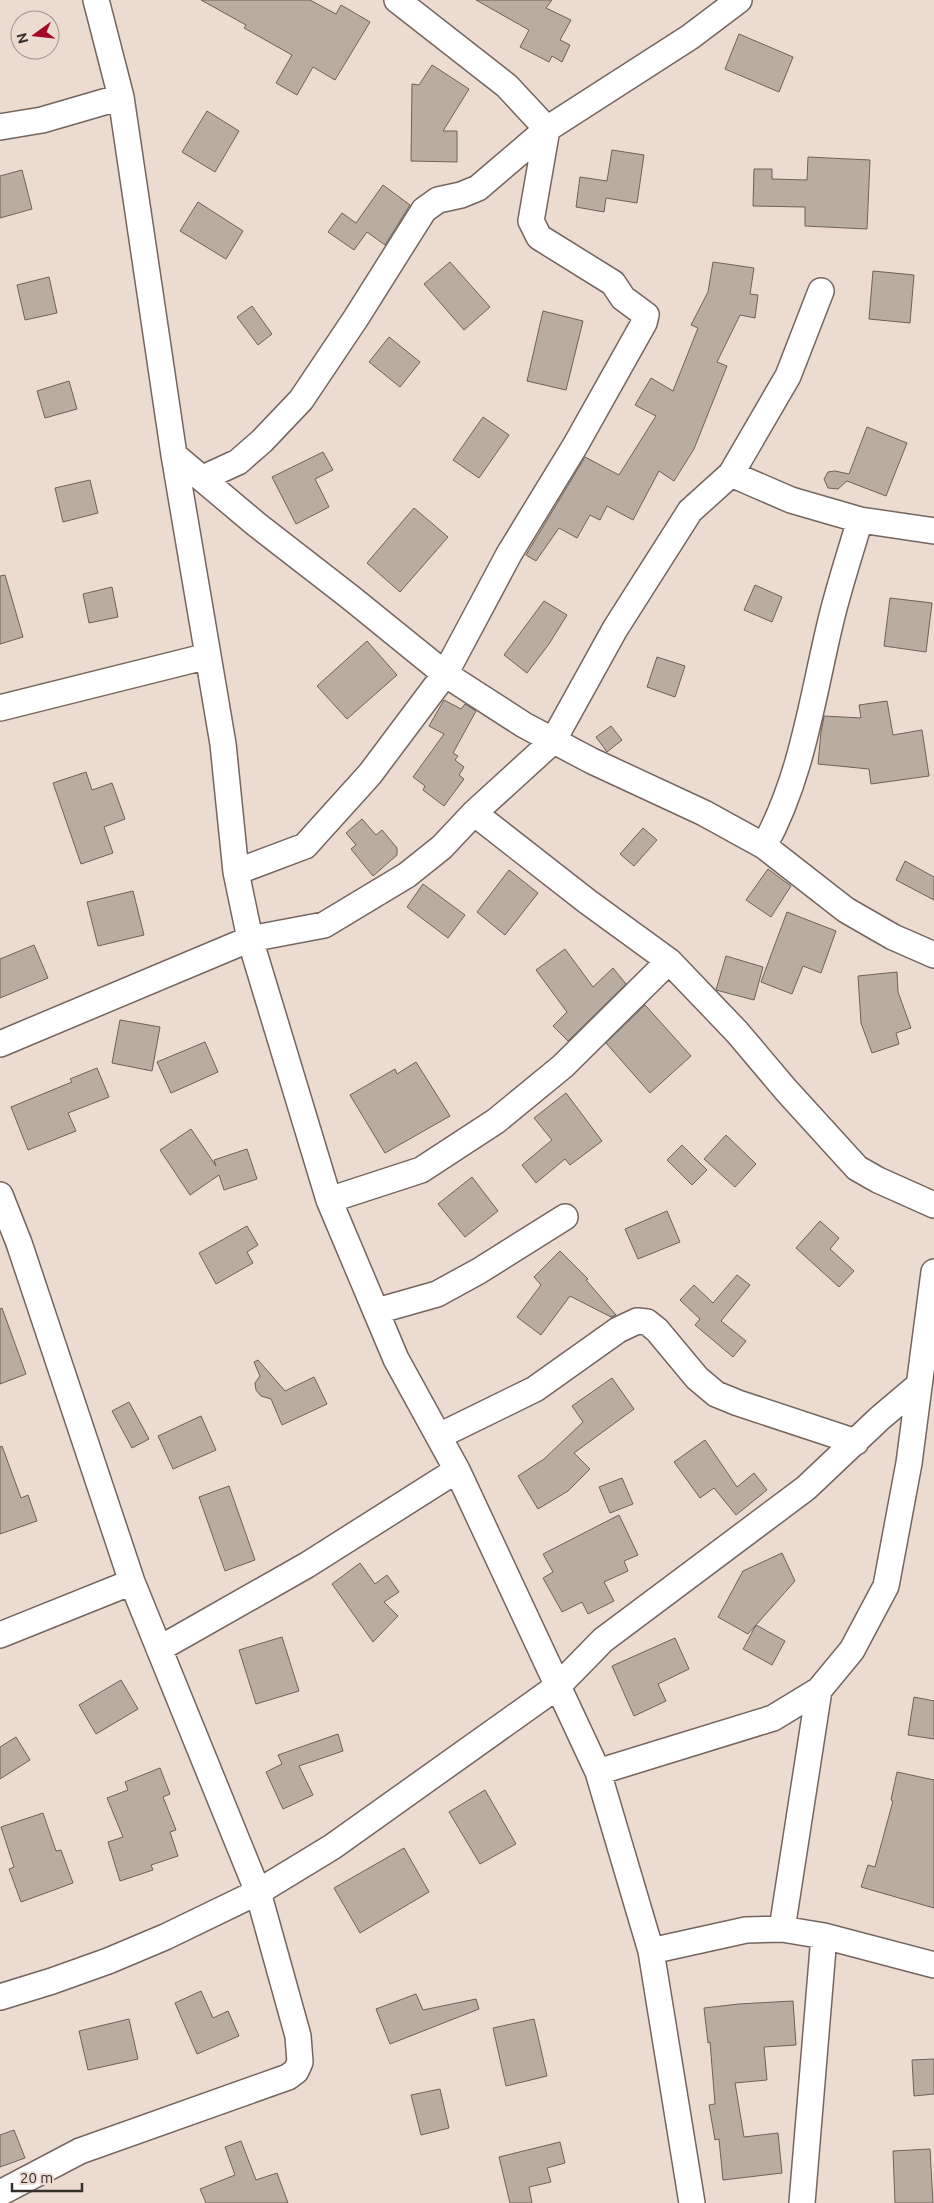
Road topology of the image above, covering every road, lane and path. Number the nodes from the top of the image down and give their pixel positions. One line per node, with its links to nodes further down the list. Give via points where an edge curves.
1 (96, 0): 4 (street)
2 (397, 0): 6 (street, via 507,86)
3 (739, 0): 6 (street, via 690,37)
4 (121, 97): 5 (street, via 42,120); 8 (street)
5 (0, 127)
6 (547, 129): 10 (street, via 478,188 438,200 424,210 301,400 238,462); 14 (street, via 531,221 535,232 613,282 623,298 646,315 575,446 509,554)
7 (821, 291): 9 (street, via 788,376)
8 (174, 455): 10 (street); 13 (street)
9 (730, 474): 11 (street, via 791,500); 16 (street, via 690,511 615,629)
10 (203, 478): 14 (street)
11 (860, 520): 12 (street); 18 (street, via 833,612 807,731 779,819)
12 (934, 531)
13 (208, 656): 15 (street); 19 (street, via 222,744)
14 (445, 674): 16 (street); 19 (street, via 370,774 304,846)
15 (0, 708)
16 (553, 741): 17 (street); 18 (street, via 704,813)
17 (474, 813): 20 (street, via 442,847 406,875 324,925); 22 (street)
18 (764, 846): 21 (street, via 846,910 894,937)
19 (236, 872): 20 (street)
20 (250, 939): 23 (street); 25 (street)
21 (934, 954)
22 (669, 961): 25 (street, via 563,1066 496,1121 421,1170); 26 (street, via 737,1032 857,1168)
23 (0, 1044)
24 (0, 1195): 28 (street)
25 (329, 1200): 30 (street)
26 (934, 1205)
27 (565, 1217): 30 (street, via 437,1294)
28 (9, 1246): 35 (street)
29 (934, 1272): 31 (street)
30 (377, 1311): 32 (street, via 396,1359)
31 (919, 1385): 33 (street); 39 (street, via 909,1462 886,1586 852,1650)
32 (439, 1436): 33 (street, via 535,1390 618,1330 637,1321 647,1322 657,1330 697,1378 716,1394); 34 (street)
33 (856, 1442): 38 (street, via 806,1488 603,1640)
34 (457, 1470): 37 (street, via 308,1565); 38 (street)
35 (132, 1582): 36 (street); 37 (street)
36 (0, 1635)
37 (159, 1649): 41 (street)
38 (558, 1686): 40 (street); 41 (street, via 332,1847)
39 (819, 1690): 40 (street, via 773,1718); 42 (street)
40 (598, 1772): 44 (street)
41 (258, 1892): 46 (street, via 108,1961); 47 (street, via 298,2036 300,2062 296,2071 280,2080 80,2151)
42 (782, 1929): 43 (street); 44 (street, via 746,1930)
43 (824, 1936): 45 (street); 49 (street)
44 (651, 1951): 48 (street)
45 (934, 1965)
46 (0, 1997)
47 (0, 2193)
48 (692, 2203)
49 (802, 2203)

